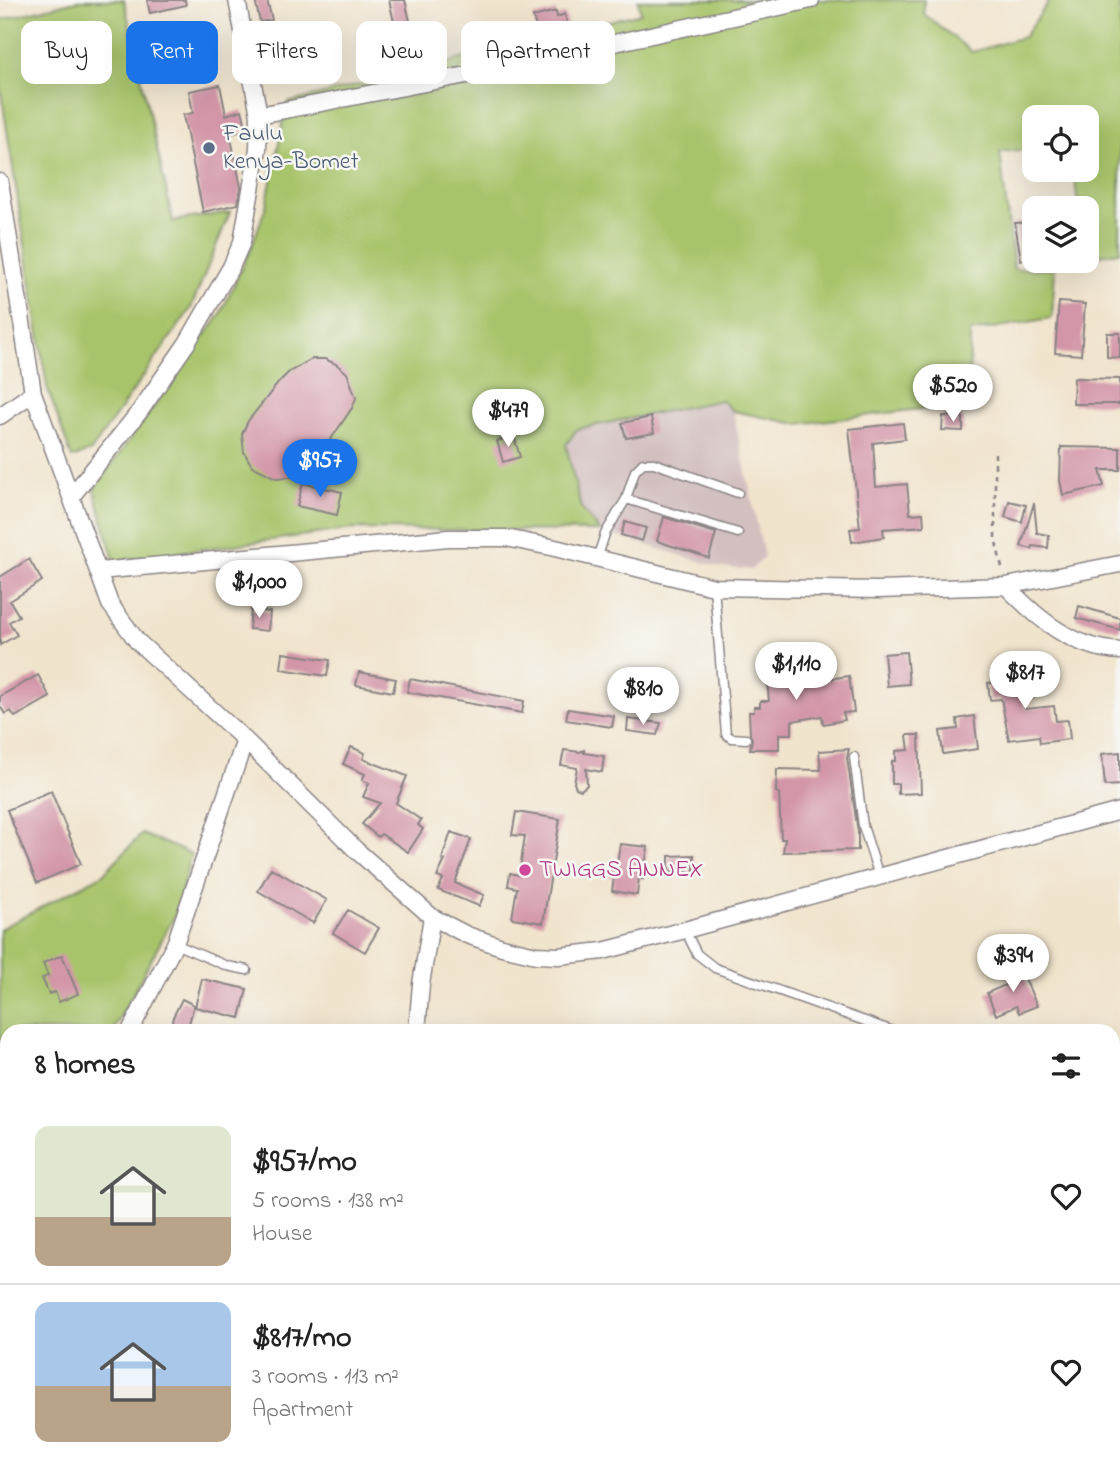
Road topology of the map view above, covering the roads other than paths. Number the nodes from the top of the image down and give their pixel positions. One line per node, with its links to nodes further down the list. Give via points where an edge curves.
1 (237, 0): 3 (street)
2 (811, 0): 3 (street)
3 (259, 115): 8 (street, via 249,209 231,267 140,411)
4 (0, 182): 5 (street)
5 (33, 393): 6 (street); 8 (street)
6 (0, 416)
7 (738, 493): 9 (lane, via 643,463 635,471)
8 (71, 497): 13 (street)
9 (626, 499): 10 (lane); 11 (lane, via 605,534)
10 (738, 533)
11 (597, 559): 13 (street, via 506,538 448,538); 15 (street)
12 (1120, 564): 14 (street)
13 (99, 571): 18 (street, via 123,625)
14 (1006, 586): 15 (street, via 878,590); 16 (street, via 1058,631 1082,643)
15 (714, 587): 17 (lane, via 726,734)
16 (1120, 651)
17 (746, 739)
18 (245, 740): 22 (street, via 356,850); 24 (street)
19 (854, 757): 21 (lane, via 863,826)
20 (1120, 811): 21 (street)
21 (879, 876): 23 (street)
22 (432, 917): 23 (street, via 478,939 536,955 603,951); 27 (street)
23 (685, 930): 28 (lane, via 697,954 715,968)
24 (175, 944): 25 (lane); 26 (street)
25 (247, 970)
26 (134, 1024)
27 (418, 1024)
28 (873, 1024)

